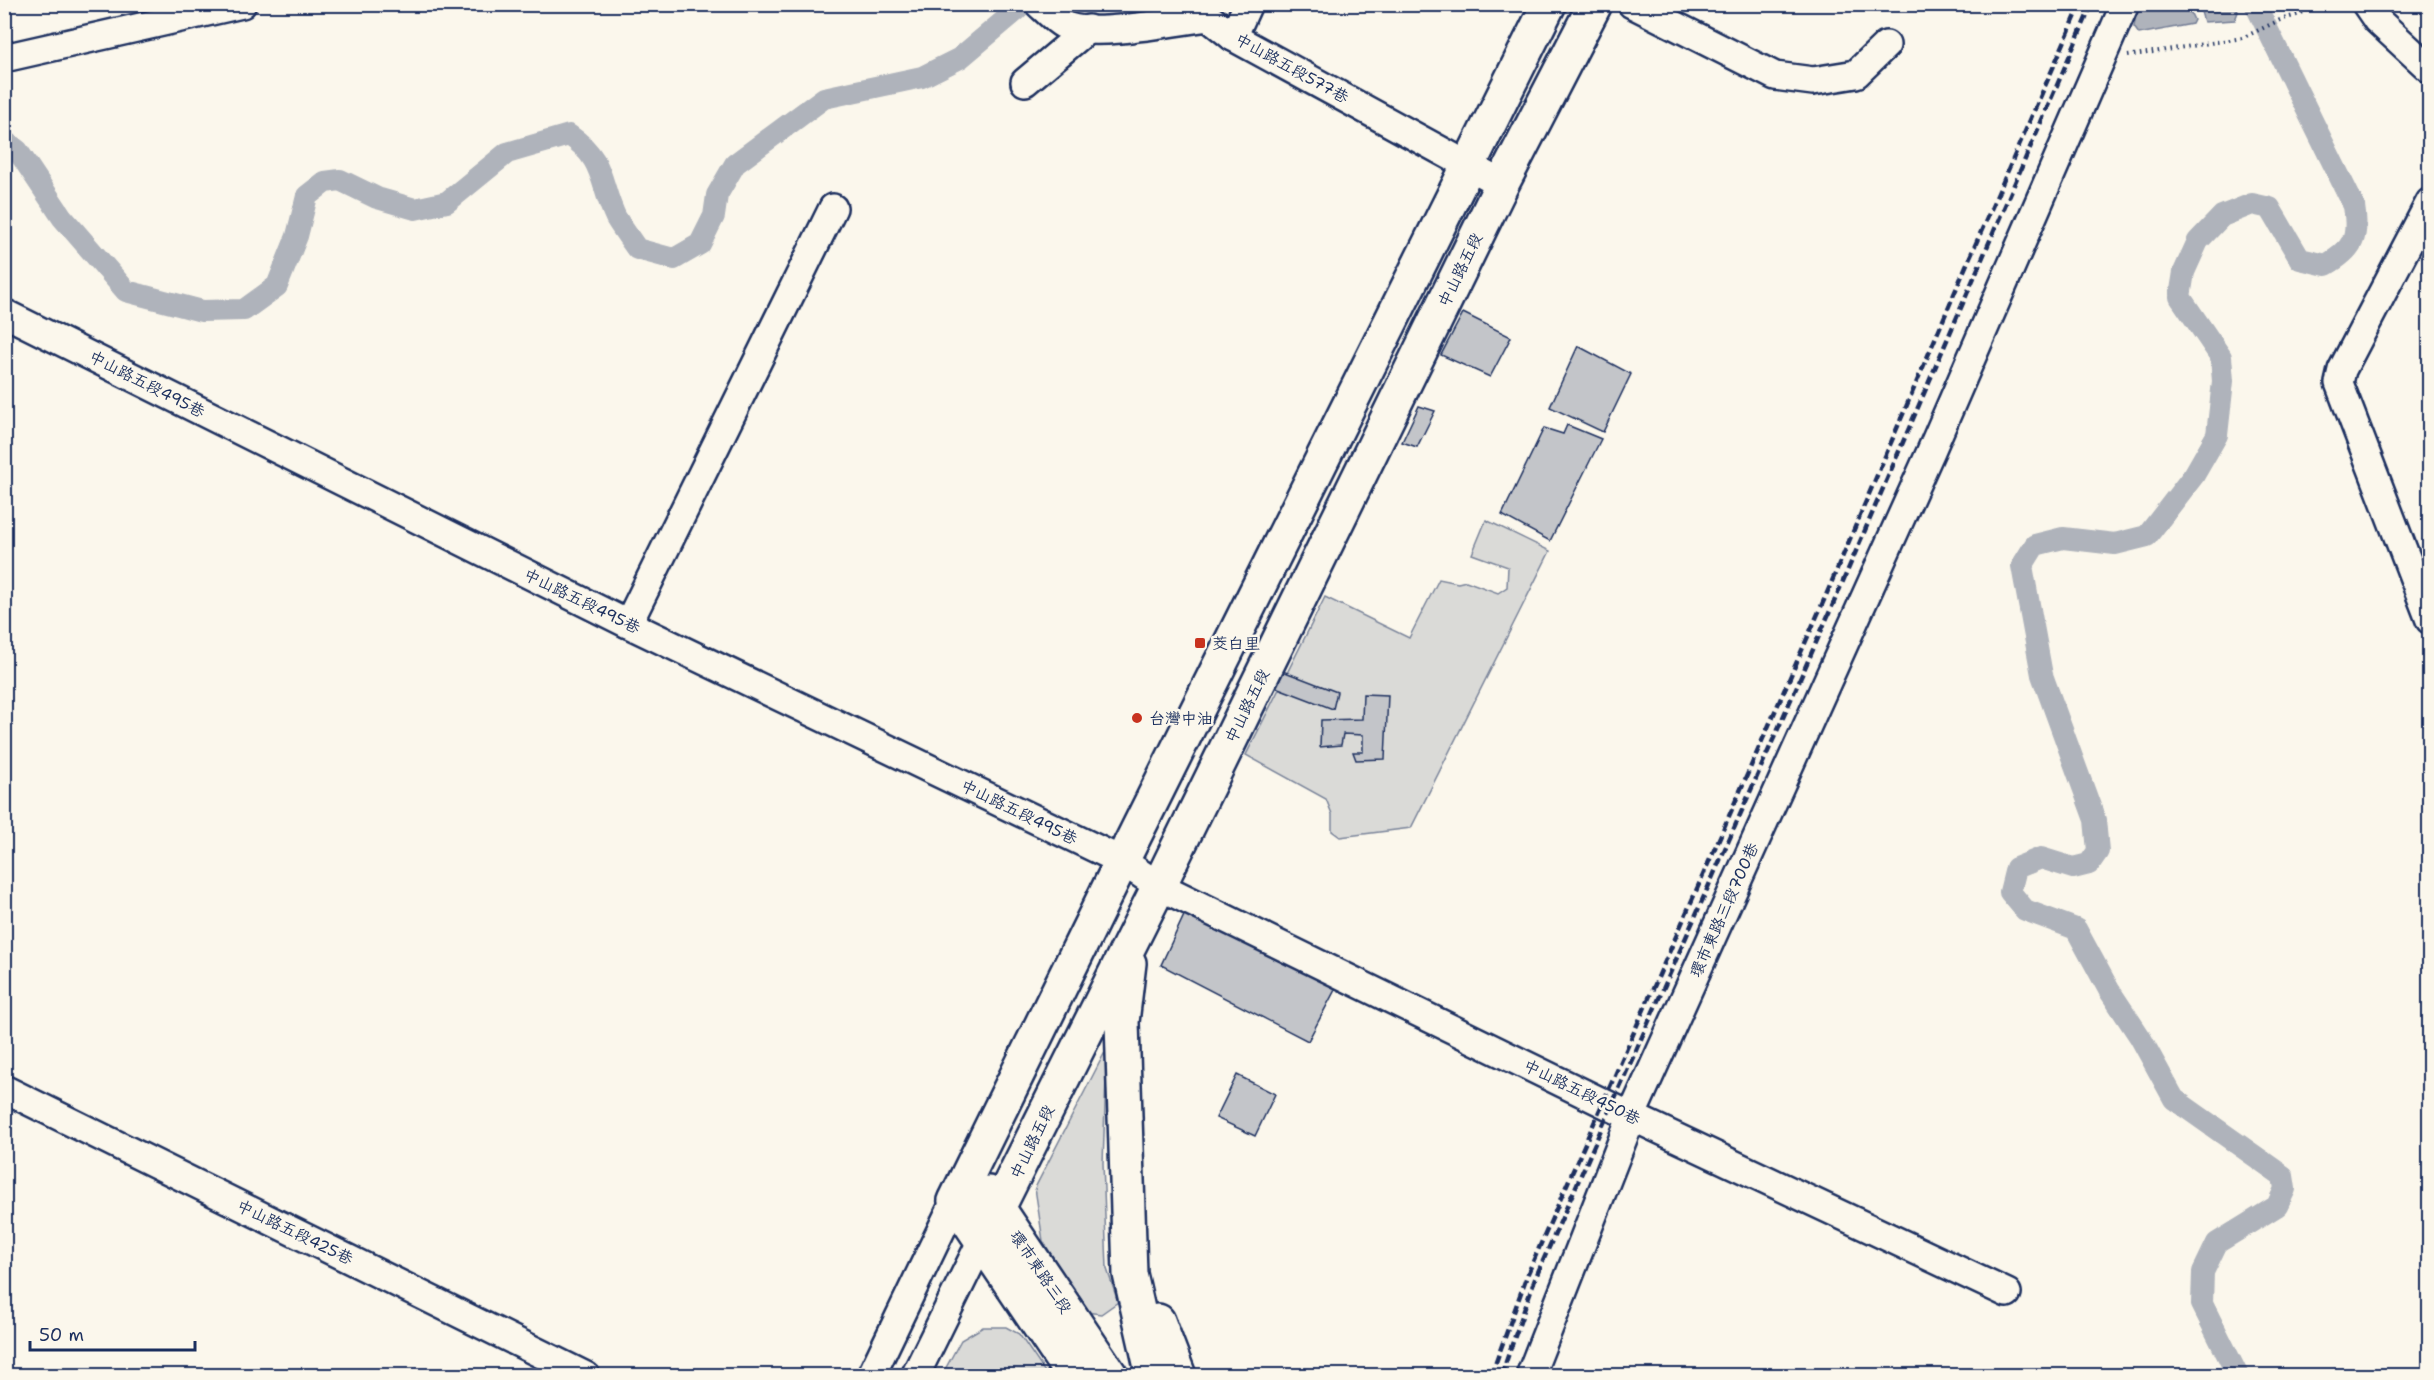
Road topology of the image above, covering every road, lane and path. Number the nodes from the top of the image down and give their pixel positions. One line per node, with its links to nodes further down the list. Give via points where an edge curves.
1 (242, 4): 15 (street)
2 (1039, 4): 11 (street, 中山路五段577巷, via 1068,27)
3 (1248, 4): 12 (street)
4 (1549, 4): 18 (main road)
5 (1595, 4): 19 (main road, 中山路五段)
6 (1632, 4): 13 (street, via 1775,76 1813,81 1856,74)
7 (2125, 4): 29 (street, 環市東路三段700巷, via 1931,451)
8 (2316, 4): 14 (path, via 2242,38)
9 (2366, 4): 16 (street, via 2377,20)
10 (1207, 11): 11 (street, 中山路五段577巷, via 1128,28); 12 (street, 中山路五段577巷)
11 (1088, 29): 17 (street)
12 (1233, 37): 18 (street, 中山路五段577巷)
13 (1886, 45)
14 (2126, 56)
15 (4, 58)
16 (2430, 69)
17 (1025, 82)
18 (1469, 165): 19 (street, 中山路五段577巷); 25 (main road)
19 (1502, 184): 26 (main road, 中山路五段)
20 (2430, 202): 23 (street, via 2342,370 2339,383)
21 (833, 208): 24 (street)
22 (4, 313): 24 (street, 中山路五段495巷)
23 (2427, 607)
24 (628, 624): 25 (street, 中山路五段495巷)
25 (1122, 861): 26 (street, 中山路五段495巷); 30 (main road)
26 (1160, 886): 27 (main road, 中山路五段); 29 (street, 中山路五段450巷)
27 (1131, 941): 31 (main road, via 1122,1022); 33 (main road, 中山路五段)
28 (4, 1089): 36 (street, 中山路五段425巷)
29 (1632, 1117): 35 (street, 中山路五段450巷); 43 (street, 環市東路三段700巷)
30 (972, 1168): 32 (main road); 33 (main road, 環市東路三段)
31 (1128, 1196): 41 (main road, via 1130,1274); 42 (main road, via 1160,1332)
32 (955, 1201): 34 (main road, 環市東路三段); 37 (street)
33 (999, 1209): 34 (main road, 中山路五段); 40 (main road, 環市東路三段)
34 (982, 1240): 38 (street, 中山路五段); 39 (main road, 環市東路三段)
35 (2007, 1293)
36 (586, 1376)
37 (872, 1376)
38 (915, 1376)
39 (1073, 1376)
40 (1111, 1376)
41 (1153, 1376)
42 (1179, 1376)
43 (1530, 1376)

